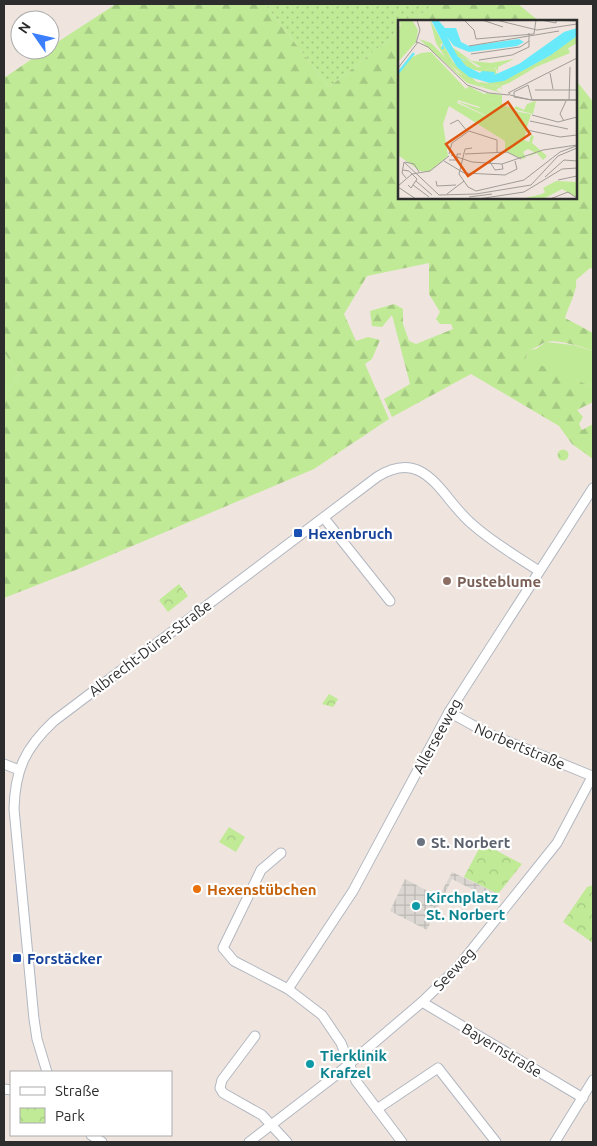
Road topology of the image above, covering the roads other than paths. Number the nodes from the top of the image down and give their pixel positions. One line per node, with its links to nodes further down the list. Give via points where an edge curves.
1 (593, 488): 3 (street, Allerseeweg)
2 (324, 518): 3 (street, Albrecht-Dürer-Straße, via 388,470 414,469 439,485 470,523); 4 (street); 7 (street, Albrecht-Dürer-Straße, via 54,721 37,738)
3 (539, 571): 5 (street, Allerseeweg)
4 (390, 601)
5 (449, 712): 8 (street, Norbertstraße, via 488,733); 10 (street, Allerseeweg, via 353,891)
6 (4, 764): 7 (street)
7 (19, 770): 14 (street, Albrecht-Dürer-Straße, via 14,809 18,859 34,1019)
8 (593, 775): 11 (street, Seeweg, via 549,855 457,968)
9 (281, 853): 10 (street, via 261,870 223,948 234,960)
10 (288, 989): 13 (street, via 322,1015 341,1043)
11 (422, 1002): 13 (street, Seeweg); 16 (street, Bayernstraße)
12 (255, 1036): 18 (street, via 222,1080 220,1088 223,1093 262,1115)
13 (348, 1063): 17 (street, via 356,1081); 18 (street, Seeweg)
14 (47, 1071)
15 (593, 1080): 16 (street)
16 (583, 1098): 23 (street)
17 (377, 1109): 21 (street); 22 (street, via 438,1068)
18 (272, 1126): 19 (street, Seeweg); 20 (street)
19 (249, 1142)
20 (287, 1142)
21 (402, 1142)
22 (496, 1142)
23 (555, 1142)

